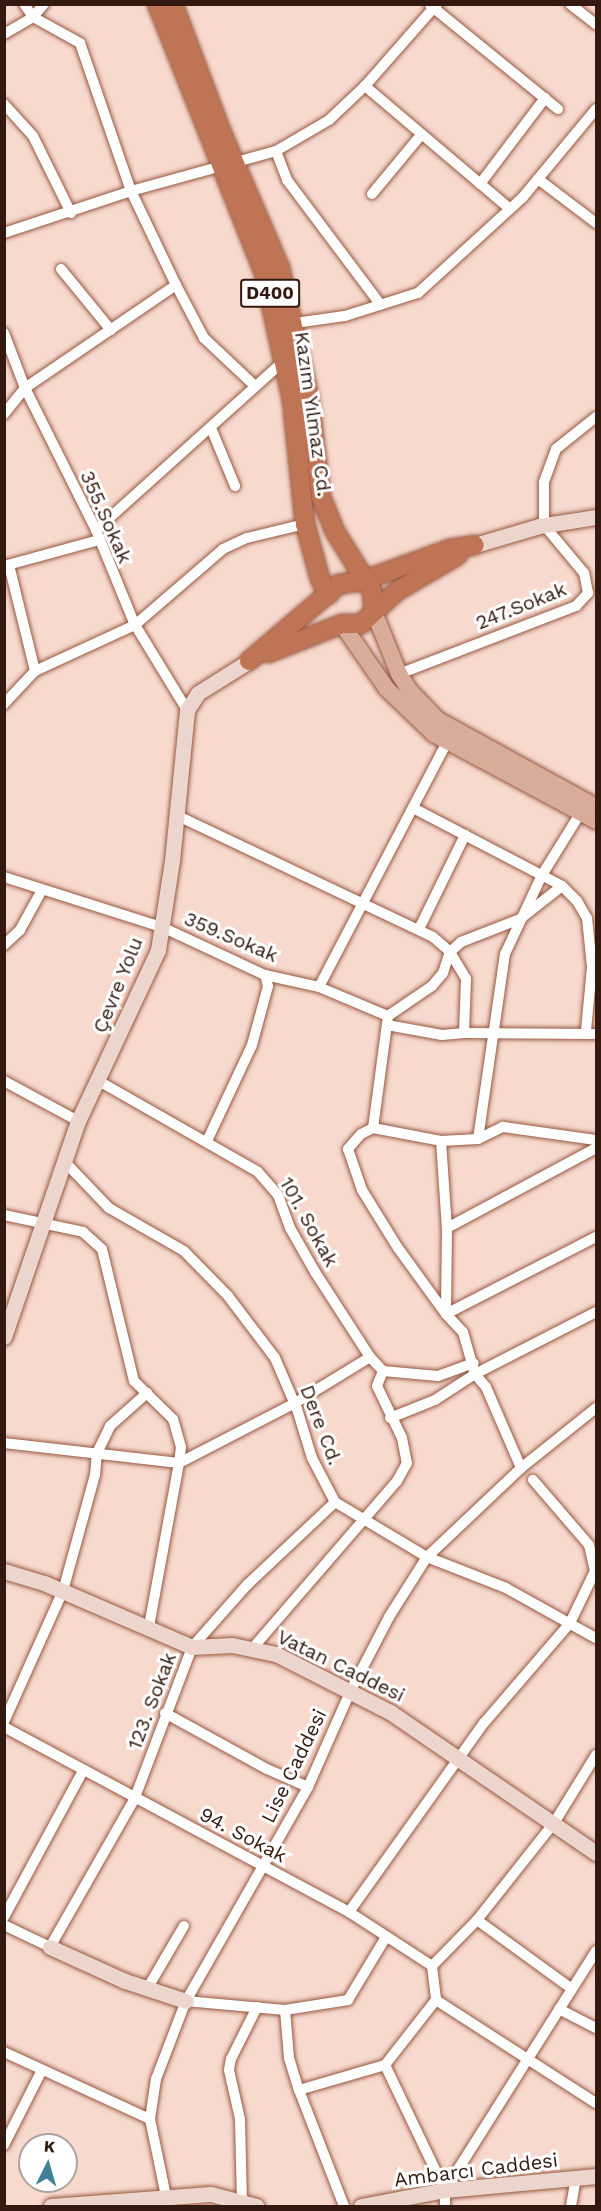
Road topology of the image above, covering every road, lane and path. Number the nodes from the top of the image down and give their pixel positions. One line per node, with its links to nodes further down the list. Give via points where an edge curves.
1 (24, 4): 7 (street)
2 (44, 4): 7 (street)
3 (157, 4): 17 (highway, Kazım Yılmaz Cd. / D400)
4 (173, 4): 17 (highway, Kazım Yılmaz Cd. / D400)
5 (570, 4): 8 (street)
6 (434, 5): 10 (street); 11 (street)
7 (33, 17): 9 (street); 20 (street, via 80,43)
8 (597, 24)
9 (4, 34)
10 (365, 86): 15 (street); 16 (street, via 328,120)
11 (544, 98): 13 (street); 19 (street)
12 (4, 104): 23 (street, via 33,136)
13 (558, 109)
14 (597, 109): 18 (street)
15 (421, 135): 19 (street); 21 (street)
16 (276, 151): 17 (street); 28 (street, via 287,180)
17 (228, 166): 20 (street); 29 (highway, Kazım Yılmaz Cd. / D400, via 280,268); 32 (highway, Kazım Yılmaz Cd. / D400, via 264,273)
18 (538, 179): 22 (street); 24 (street)
19 (480, 184): 22 (street)
20 (131, 191): 23 (street); 27 (street)
21 (372, 194)
22 (510, 209): 28 (street, via 418,293)
23 (71, 213): 25 (street)
24 (597, 223)
25 (4, 233)
26 (61, 270): 30 (street)
27 (176, 285): 30 (street); 33 (street, via 204,338)
28 (381, 305): 29 (street, via 345,316)
29 (295, 323): 45 (highway, Kazım Yılmaz Cd. / D400, via 321,497 326,515)
30 (111, 330): 34 (street)
31 (5, 338): 34 (street, 355.Sokak)
32 (285, 360): 33 (street); 40 (highway, Kazım Yılmaz Cd. / D400)
33 (255, 386): 37 (street)
34 (25, 388): 35 (street); 42 (street, 355.Sokak)
35 (4, 414)
36 (597, 417): 41 (street, via 556,449 544,482)
37 (211, 428): 38 (street); 42 (street)
38 (235, 486)
39 (597, 517): 41 (street)
40 (304, 524): 46 (highway, Kazım Yılmaz Cd. / D400, via 320,579); 49 (street, via 247,538 223,549)
41 (544, 525): 43 (street); 52 (street, 247.Sokak, via 584,573 588,594 576,606)
42 (98, 535): 44 (street); 49 (street, 355.Sokak)
43 (475, 546): 45 (highway, via 450,549); 47 (highway, via 397,591)
44 (7, 566): 51 (street)
45 (362, 581): 46 (highway, via 345,581); 47 (highway, D400, via 375,598)
46 (330, 595): 48 (highway, D400, via 331,610); 50 (highway)
47 (374, 612): 48 (highway, via 361,624); 52 (main road)
48 (342, 624): 50 (highway); 55 (main road, via 387,690)
49 (135, 625): 51 (street); 54 (street, 355.Sokak)
50 (249, 661): 54 (street, via 198,693)
51 (35, 671): 53 (street)
52 (399, 674): 57 (main road, via 438,720)
53 (4, 704)
54 (187, 710): 58 (street, Çevre Yolu)
55 (447, 742): 56 (street); 57 (main road)
56 (415, 809): 60 (street); 65 (street)
57 (589, 809): 59 (main road); 61 (street)
58 (176, 815): 65 (street); 67 (street, Çevre Yolu)
59 (597, 821)
60 (465, 835): 61 (street); 68 (street)
61 (542, 875): 63 (street); 66 (street)
62 (4, 877): 64 (street, 359.Sokak)
63 (562, 886): 66 (street); 76 (street, via 577,901 588,927)
64 (42, 890): 67 (street, 359.Sokak); 69 (street, via 20,930)
65 (363, 902): 68 (street); 72 (street)
66 (520, 919): 70 (street, via 475,933); 75 (street, via 505,954)
67 (162, 927): 71 (street, 359.Sokak); 77 (street, Çevre Yolu, via 141,992)
68 (419, 929): 70 (street)
69 (4, 945)
70 (450, 952): 73 (street, via 432,986); 74 (street, via 466,979)
71 (266, 975): 72 (street, 359.Sokak); 83 (street, via 268,986 252,1045)
72 (320, 987): 73 (street, 359.Sokak)
73 (388, 1020): 74 (street, 359.Sokak, via 442,1035); 80 (street)
74 (464, 1033): 75 (street, 359.Sokak)
75 (492, 1033): 76 (street, 359.Sokak); 81 (street)
76 (591, 1033)
77 (97, 1080): 79 (street, Çevre Yolu); 83 (street, 101. Sokak)
78 (4, 1081): 79 (street)
79 (78, 1120): 86 (street, Çevre Yolu)
80 (373, 1128): 84 (street); 91 (street, via 361,1134 348,1149 362,1190 398,1248)
81 (478, 1139): 82 (street, via 503,1127); 84 (street)
82 (597, 1140)
83 (207, 1141): 94 (street, 101. Sokak, via 258,1172 278,1195 295,1237)
84 (441, 1141): 89 (street)
85 (597, 1148): 89 (street)
86 (64, 1161): 88 (street, Çevre Yolu); 98 (street, Dere Cd., via 109,1208 184,1251 228,1296 275,1358)
87 (4, 1215): 88 (street)
88 (43, 1223): 93 (street, Çevre Yolu); 97 (street, via 83,1232 102,1249 135,1381)
89 (447, 1228): 91 (street)
90 (597, 1237): 91 (street)
91 (447, 1314): 95 (street, via 463,1332)
92 (595, 1315): 95 (street)
93 (4, 1337)
94 (370, 1357): 96 (street, 101. Sokak); 98 (street)
95 (475, 1368): 96 (street, via 438,1376); 100 (street, via 435,1400); 104 (street)
96 (383, 1371): 100 (street, via 377,1386)
97 (147, 1393): 102 (street, via 110,1426); 103 (street, via 173,1419 181,1447)
98 (295, 1403): 103 (street); 106 (street, Dere Cd., via 312,1458)
99 (597, 1408): 104 (street, Lise Caddesi)
100 (390, 1418): 107 (street, via 402,1438 407,1463 397,1481)
101 (4, 1443): 102 (street)
102 (97, 1454): 103 (street); 112 (street, via 95,1475)
103 (179, 1463): 114 (street)
104 (520, 1468): 109 (street, Lise Caddesi)
105 (534, 1480): 108 (street)
106 (335, 1502): 107 (street); 116 (street, 123. Sokak, via 247,1586)
107 (363, 1518): 109 (street); 117 (street)
108 (594, 1552): 111 (street)
109 (428, 1557): 113 (street, via 506,1588); 118 (street, Lise Caddesi, via 389,1617)
110 (4, 1571): 112 (street, Vatan Caddesi)
111 (594, 1580): 113 (street)
112 (63, 1591): 114 (street, Vatan Caddesi); 120 (street)
113 (570, 1623): 115 (street); 123 (street, via 484,1722)
114 (148, 1627): 116 (street, Vatan Caddesi)
115 (597, 1638)
116 (192, 1647): 117 (street, Vatan Caddesi, via 232,1645); 119 (street, 123. Sokak)
117 (252, 1649): 118 (street, Vatan Caddesi, via 276,1654)
118 (350, 1692): 123 (street, Vatan Caddesi, via 390,1712); 125 (street, Lise Caddesi)
119 (165, 1713): 125 (street, via 267,1769); 126 (street, 123. Sokak)
120 (4, 1722)
121 (4, 1726): 124 (street, 94. Sokak)
122 (597, 1755): 127 (street)
123 (459, 1758): 127 (street, Vatan Caddesi); 130 (street)
124 (83, 1771): 126 (street, 94. Sokak); 131 (street)
125 (308, 1786): 129 (street, Lise Caddesi)
126 (134, 1800): 129 (street, 94. Sokak); 136 (street, 123. Sokak)
127 (554, 1823): 128 (street, Vatan Caddesi); 132 (street)
128 (597, 1853)
129 (263, 1865): 130 (street, 94. Sokak); 142 (street, Lise Caddesi)
130 (349, 1912): 135 (street, 94. Sokak)
131 (4, 1917)
132 (477, 1920): 138 (street); 140 (street)
133 (4, 1925): 136 (street)
134 (184, 1926): 139 (street)
135 (386, 1937): 138 (street, 94. Sokak); 145 (street, via 348,2000)
136 (50, 1947): 139 (street)
137 (597, 1952): 140 (street)
138 (432, 1966): 141 (street)
139 (147, 1989): 142 (street)
140 (572, 1989): 144 (street)
141 (436, 2000): 148 (street); 149 (street)
142 (186, 2001): 143 (street); 153 (street, Lise Caddesi, via 156,2079)
143 (257, 2007): 145 (street); 159 (street, via 229,2070 240,2119)
144 (559, 2009): 146 (street); 148 (street)
145 (285, 2010): 151 (street, via 289,2058)
146 (597, 2028)
147 (5, 2055): 150 (street)
148 (528, 2058): 152 (street); 157 (street)
149 (385, 2065): 151 (street); 157 (street)
150 (42, 2070): 153 (street); 154 (street)
151 (299, 2090): 161 (street)
152 (597, 2103)
153 (150, 2119): 158 (street, Lise Caddesi)
154 (4, 2145)
155 (597, 2176): 156 (street, Ambarcı Caddesi)
156 (576, 2179): 157 (street, Ambarcı Caddesi); 164 (street)
157 (445, 2190): 162 (street, Ambarcı Caddesi); 163 (street)
158 (168, 2202): 159 (street, via 211,2194); 160 (street)
159 (249, 2204)
160 (54, 2206)
161 (344, 2206)
162 (361, 2206)
163 (445, 2206)
164 (571, 2206)

